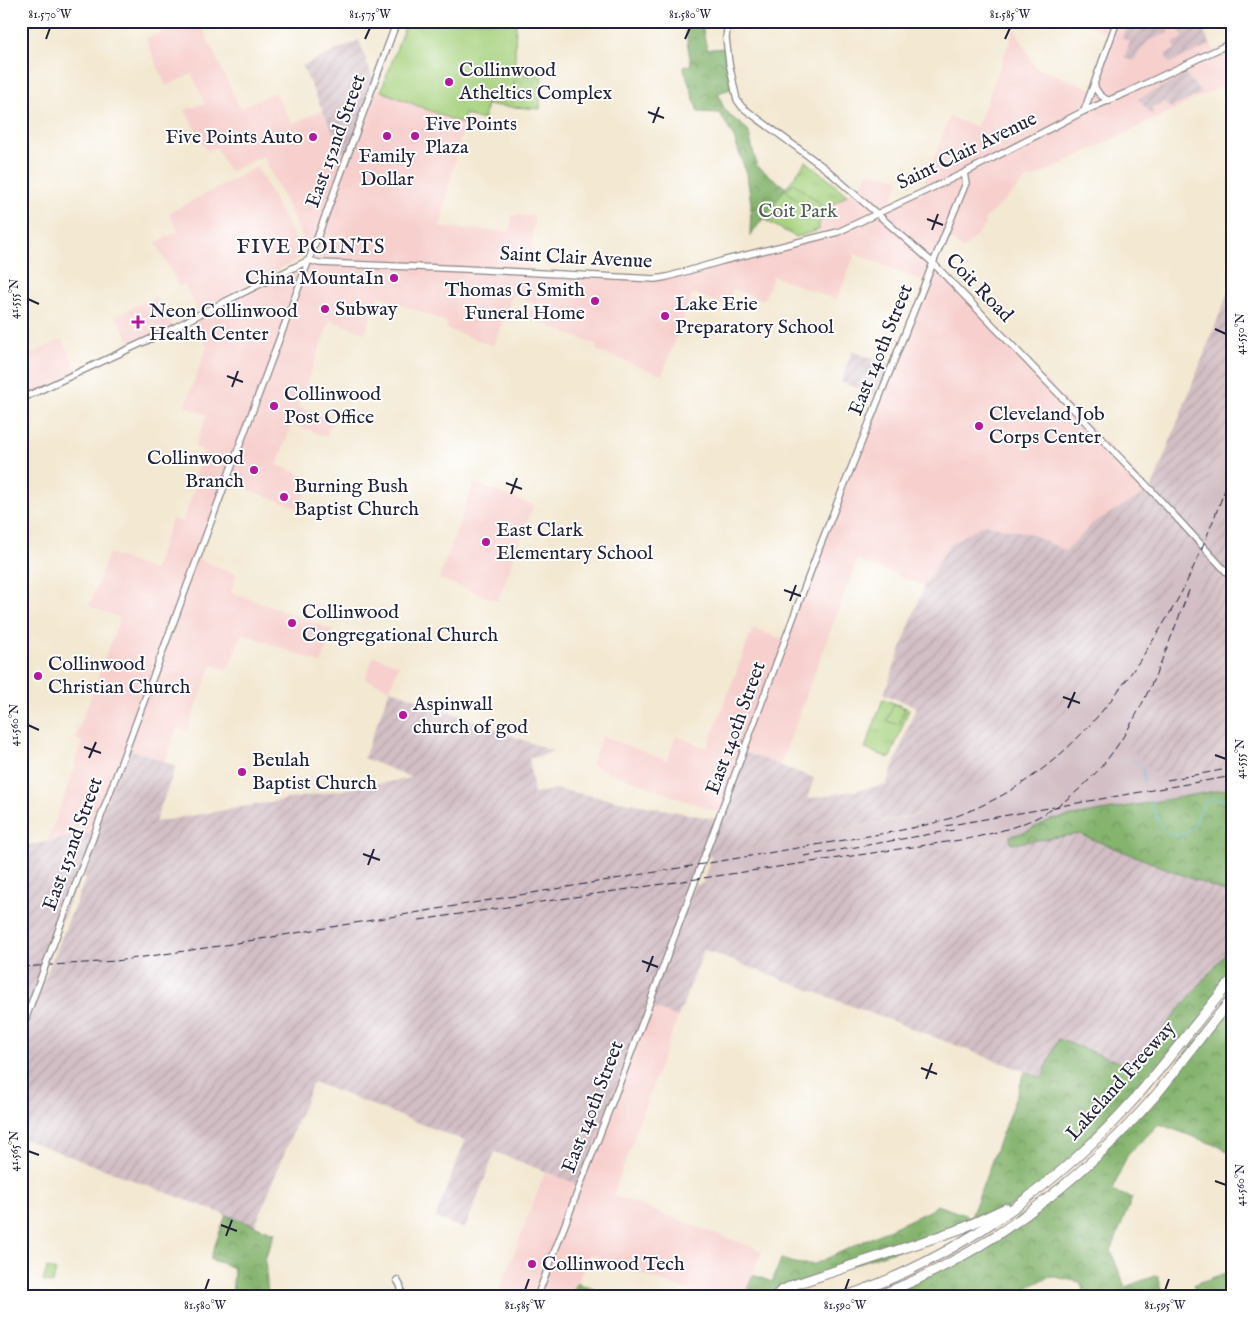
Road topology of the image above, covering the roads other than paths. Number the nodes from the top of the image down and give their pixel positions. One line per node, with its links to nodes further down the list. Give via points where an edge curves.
1 (397, 21): 10 (street, East 152nd Street)
2 (728, 21): 9 (street, Coit Road, via 728,63 737,100 742,107 826,169)
3 (1117, 21): 5 (street)
4 (1233, 42): 6 (street, Saint Clair Avenue)
5 (1094, 83): 6 (street, via 1097,92); 7 (street)
6 (1108, 101): 7 (street, Saint Clair Avenue)
7 (1084, 111): 8 (street, Saint Clair Avenue)
8 (964, 173): 9 (street, Saint Clair Avenue); 11 (street, East 140th Street, via 966,183)
9 (877, 214): 10 (street, Saint Clair Avenue, via 838,232 654,279 318,263); 11 (street, Coit Road)
10 (309, 260): 12 (street, via 174,328); 16 (street, East 152nd Street, bridge)
11 (933, 263): 13 (street, Coit Road); 24 (street, East 140th Street, via 824,538)
12 (21, 399)
13 (1233, 579)
14 (1233, 979): 17 (highway, Lakeland Freeway, via 1115,1120)
15 (1233, 998): 19 (highway, Lakeland Freeway, via 1155,1095 1060,1189 970,1251)
16 (21, 1031)
17 (1027, 1198): 25 (highway, via 954,1231 793,1285); 26 (highway, Lakeland Freeway, via 942,1252)
18 (397, 1280): 23 (street, via 402,1292)
19 (903, 1286): 27 (highway, Lakeland Freeway); 28 (highway)
20 (21, 1292): 22 (street)
21 (1233, 1294): 29 (street)
22 (163, 1297)
23 (399, 1297)
24 (537, 1297)
25 (775, 1297)
26 (842, 1297)
27 (875, 1297)
28 (885, 1297)
29 (1226, 1297)

